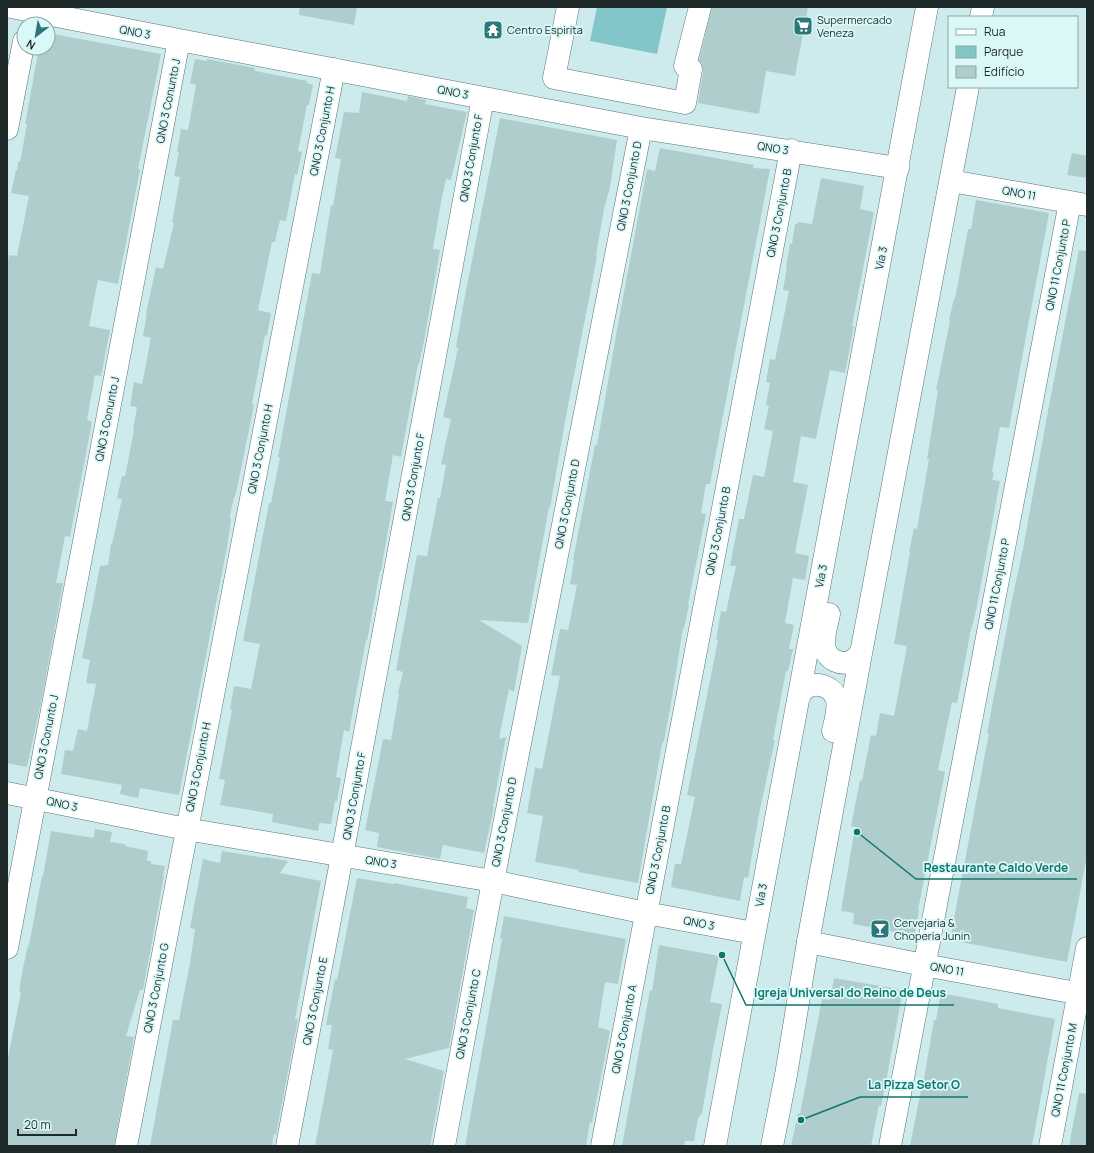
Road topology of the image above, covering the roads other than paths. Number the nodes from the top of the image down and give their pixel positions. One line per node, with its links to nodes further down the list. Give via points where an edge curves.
1 (568, 7): 2 (street, via 554,78 685,103 691,69 685,66)
2 (700, 7)
3 (928, 7): 13 (street, Via 3)
4 (23, 14): 5 (street, QNO 3)
5 (179, 40): 7 (street, QNO 3); 20 (street, QNO 3 Conunto J)
6 (21, 56): 11 (street)
7 (334, 69): 9 (street, QNO 3); 21 (street, QNO 3 Conjunto H)
8 (968, 88): 14 (street)
9 (482, 98): 10 (street, QNO 3); 22 (street, QNO 3 Conjunto F)
10 (640, 128): 12 (street, QNO 3); 23 (street, QNO 3 Conjunto D)
11 (7, 129)
12 (791, 150): 13 (street, QNO 3); 25 (street, QNO 3 Conjunto B)
13 (898, 168): 16 (street, Via 3)
14 (951, 181): 15 (street, QNO 11); 17 (street)
15 (1079, 204): 30 (street, QNO 11 Conjunto P)
16 (848, 434): 17 (street, via 847,516 824,646 830,658 842,663 855,660); 18 (street, Via 3)
17 (862, 648): 24 (street)
18 (798, 700): 24 (street, via 804,689 816,684 829,688 837,700 814,829); 26 (street, Via 3)
19 (7, 793): 20 (street, QNO 3)
20 (35, 798): 21 (street, QNO 3); 28 (street, QNO 3 Conunto J)
21 (186, 829): 22 (street, QNO 3); 33 (street, QNO 3 Conjunto G)
22 (342, 856): 23 (street, QNO 3); 34 (street, QNO 3 Conjunto E)
23 (493, 881): 25 (street, QNO 3); 35 (street, QNO 3 Conjunto C)
24 (818, 887): 27 (street)
25 (646, 912): 26 (street, QNO 3); 36 (street, QNO 3 Conjunto A)
26 (754, 933): 32 (street, Via 3)
27 (808, 942): 30 (street, QNO 11); 39 (street)
28 (7, 948)
29 (1087, 948): 31 (street, QNO 11 Conjunto M)
30 (924, 965): 31 (street, QNO 11); 40 (street, QNO 11 Conjunto P)
31 (1083, 994): 41 (street, QNO 11 Conjunto M)
32 (732, 1052): 37 (street, Via 3); 38 (street)
33 (126, 1146)
34 (286, 1146)
35 (444, 1146)
36 (602, 1146)
37 (715, 1146)
38 (728, 1146)
39 (772, 1146)
40 (890, 1146)
41 (1050, 1146)

